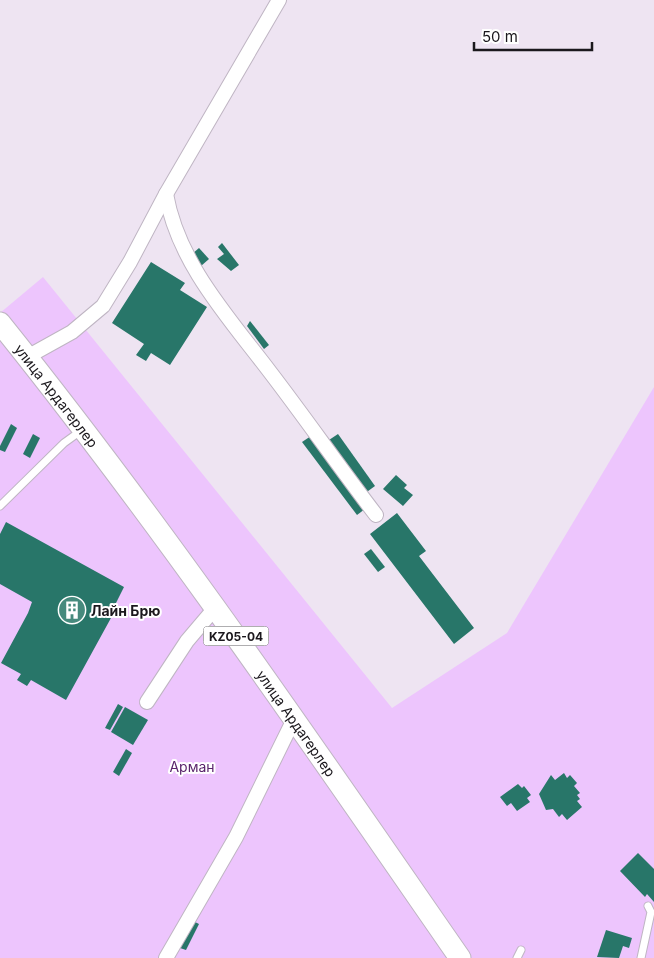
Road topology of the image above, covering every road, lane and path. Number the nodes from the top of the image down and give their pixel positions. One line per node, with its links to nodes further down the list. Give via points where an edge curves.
1 (279, 0): 2 (street)
2 (166, 194): 4 (street, via 103,306 72,332); 7 (street, via 169,212 188,259)
3 (0, 323): 4 (main road, улица Ардагерлер / KZ05-04)
4 (27, 357): 5 (main road, улица Ардагерлер / KZ05-04)
5 (82, 430): 6 (lane, via 64,443); 8 (main road, улица Ардагерлер / KZ05-04)
6 (0, 506)
7 (376, 515)
8 (215, 608): 9 (street, via 187,641); 10 (main road, улица Ардагерлер / KZ05-04)
9 (146, 702)
10 (294, 719): 13 (street, via 236,837); 14 (main road, улица Ардагерлер / KZ05-04)
11 (648, 906): 16 (lane, via 651,912)
12 (521, 950): 15 (lane)
13 (166, 958)
14 (460, 958)
15 (517, 958)
16 (641, 958)

